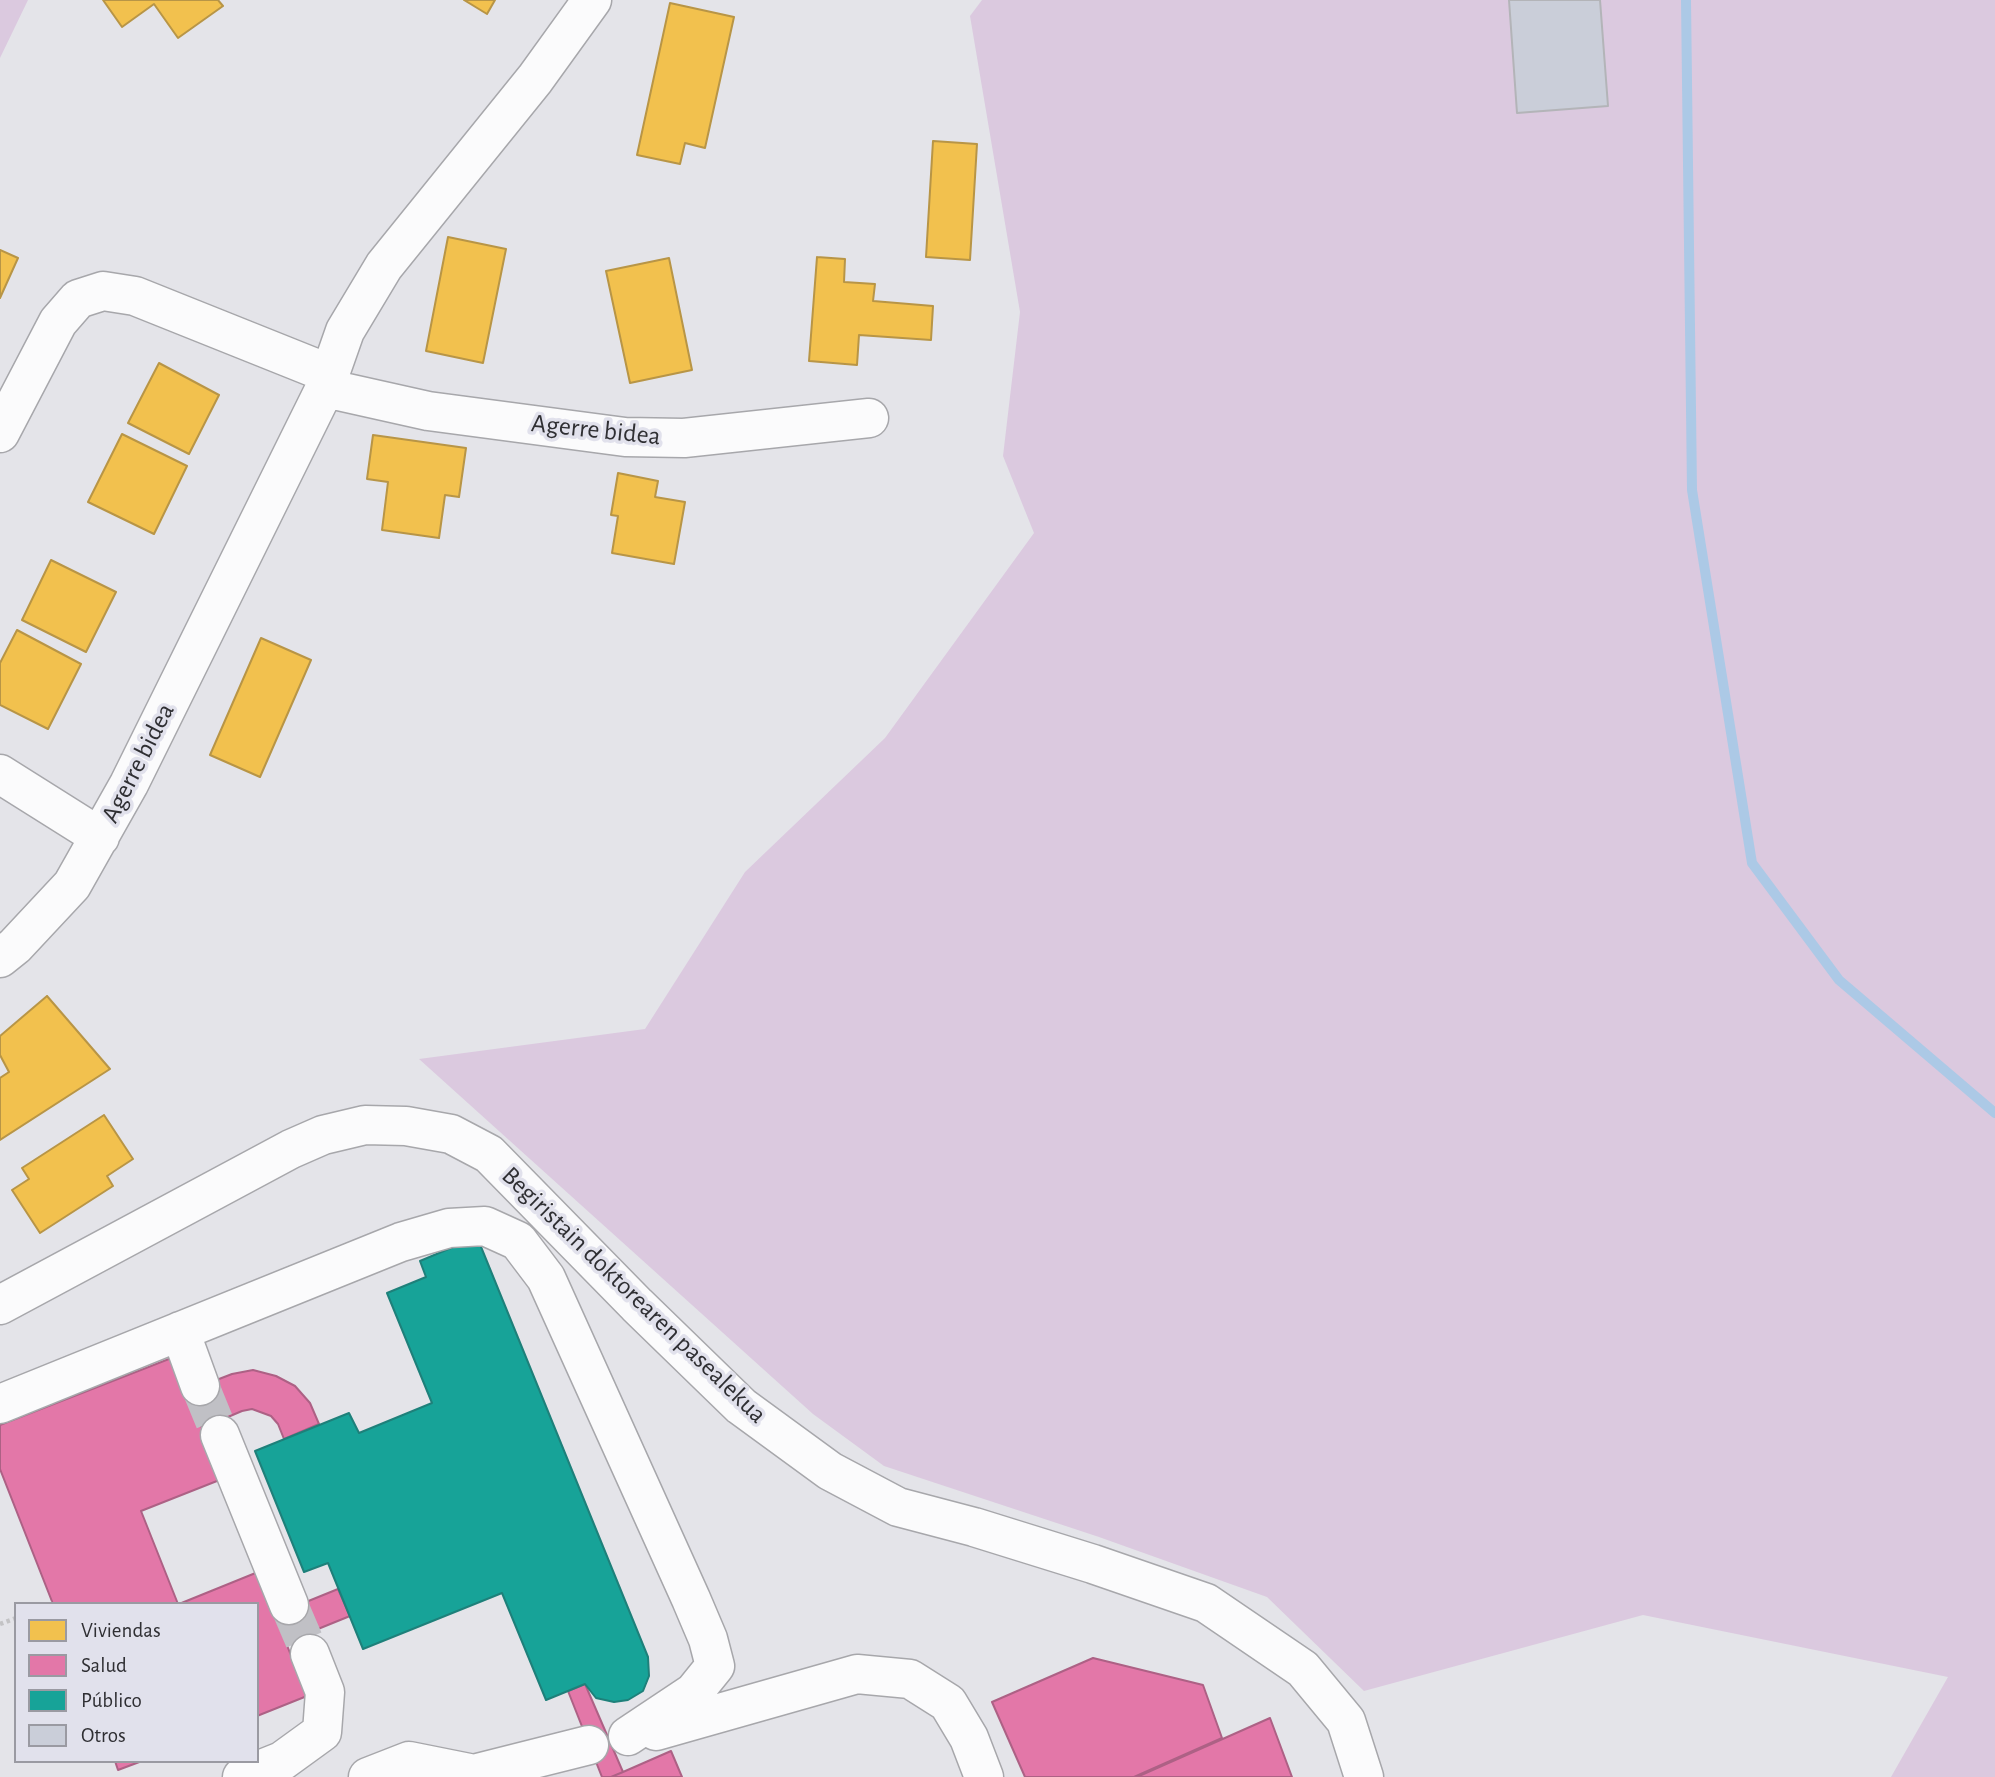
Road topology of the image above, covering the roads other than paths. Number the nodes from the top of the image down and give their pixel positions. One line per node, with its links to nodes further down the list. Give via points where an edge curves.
1 (592, 0): 2 (street, Agerre bidea, via 535,79 384,266 345,331)
2 (327, 381): 3 (street, Agerre bidea, via 428,411 625,437 684,438); 4 (street, Agerre bidea, via 135,296 103,291 78,299 58,322); 6 (street, Agerre bidea)
3 (869, 418)
4 (0, 433)
5 (0, 774): 6 (street, Agerre bidea)
6 (100, 836): 7 (street, Agerre bidea, via 72,885)
7 (0, 958)
8 (0, 1305): 20 (street, Begiristain doktorearen pasealekua, via 323,1135 365,1125 406,1126 451,1135 489,1154 741,1406 831,1471 898,1507 1080,1560 1206,1603 1303,1669 1346,1721)
9 (180, 1331): 10 (street); 11 (street); 15 (street, via 449,1227 485,1226 518,1241 546,1278 691,1599 715,1665 694,1692)
10 (200, 1387)
11 (0, 1404)
12 (220, 1435): 13 (street)
13 (289, 1605)
14 (310, 1654): 17 (street, via 325,1692 322,1731 282,1761)
15 (609, 1741): 16 (street); 19 (street, via 857,1674 910,1679 948,1703 969,1738)
16 (473, 1776): 18 (street, via 409,1761)
17 (242, 1777)
18 (368, 1777)
19 (984, 1777)
20 (1364, 1777)

